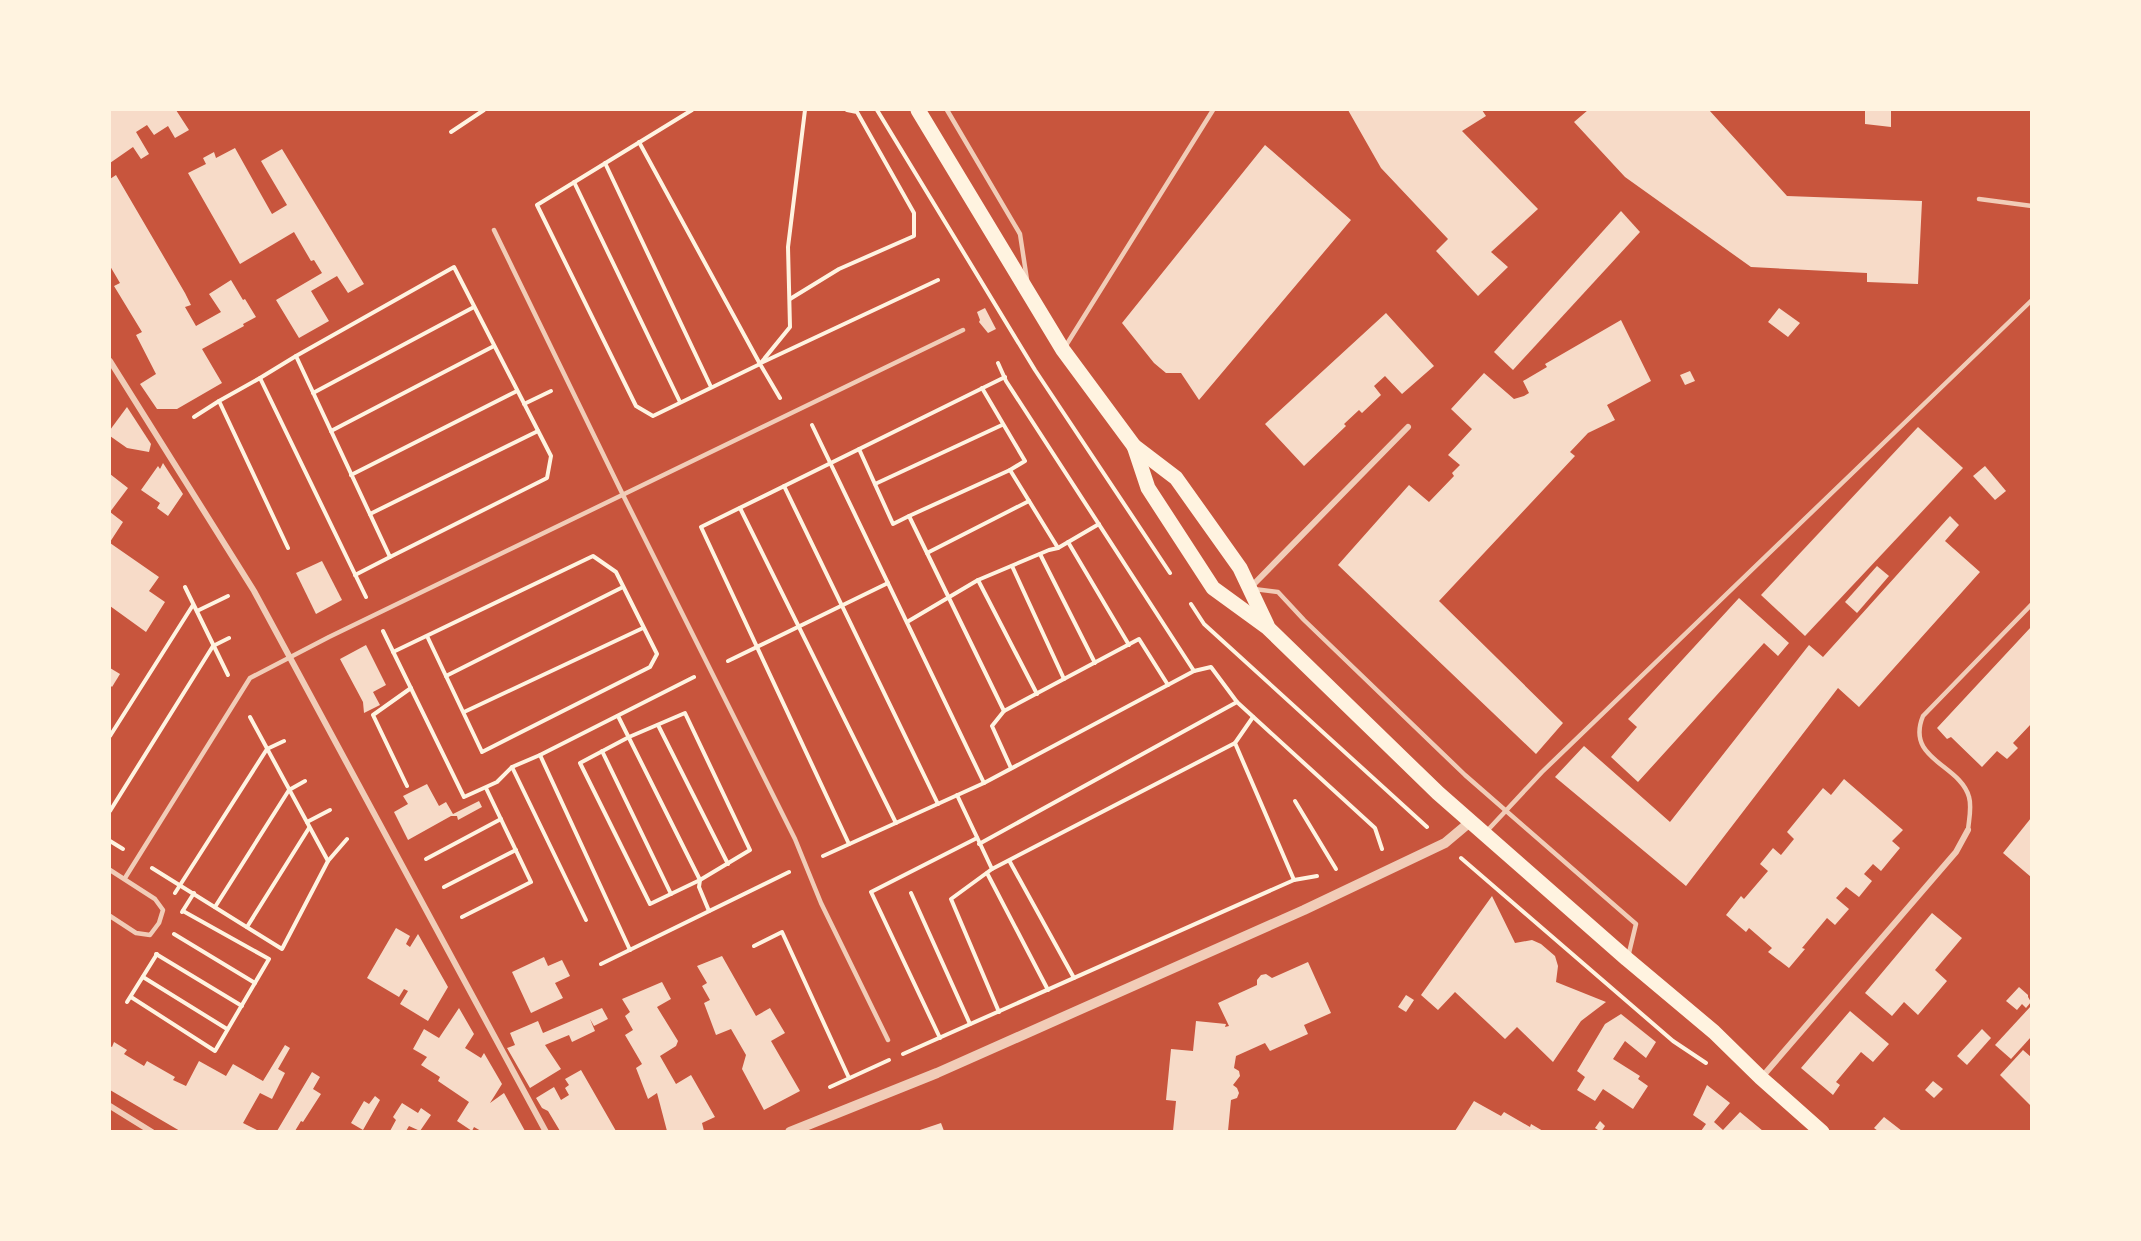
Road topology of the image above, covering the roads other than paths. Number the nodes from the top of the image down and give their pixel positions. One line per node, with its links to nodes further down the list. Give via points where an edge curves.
1 (918, 110): 7 (main road)
2 (947, 110): 7 (lane, via 1020,234)
3 (1213, 110): 10 (lane)
4 (1979, 200): 5 (lane)
5 (2031, 206)
6 (494, 230): 14 (lane)
7 (1029, 295): 10 (main road)
8 (2031, 300): 19 (lane)
9 (963, 330): 14 (lane)
10 (1063, 350): 13 (main road)
11 (110, 361): 18 (street, via 254,591)
12 (1408, 427): 15 (street)
13 (1134, 446): 15 (main road, via 1176,478); 17 (main road, via 1148,488 1213,588)
14 (623, 495): 18 (lane); 27 (lane, via 795,839)
15 (1250, 588): 17 (main road); 19 (lane, via 1278,592)
16 (2031, 604): 21 (lane, via 1923,716 1919,726 1930,756 1961,782 1969,795)
17 (1268, 628): 20 (main road)
18 (289, 657): 24 (lane, via 250,678); 31 (street)
19 (1506, 811): 22 (lane); 26 (lane, via 1636,924)
20 (1470, 822): 22 (main road); 32 (street, via 1445,843 1304,910 937,1073)
21 (1968, 830): 28 (street, via 1956,852)
22 (1484, 834): 26 (main road)
23 (110, 870): 24 (lane)
24 (125, 879): 25 (lane, via 155,899 163,910 159,923 150,934 136,933)
25 (110, 916)
26 (1628, 960): 28 (main road, via 1714,1032)
27 (888, 1040)
28 (1761, 1078): 33 (main road)
29 (110, 1106): 30 (street)
30 (152, 1131)
31 (546, 1131)
32 (790, 1131)
33 (1822, 1131)

